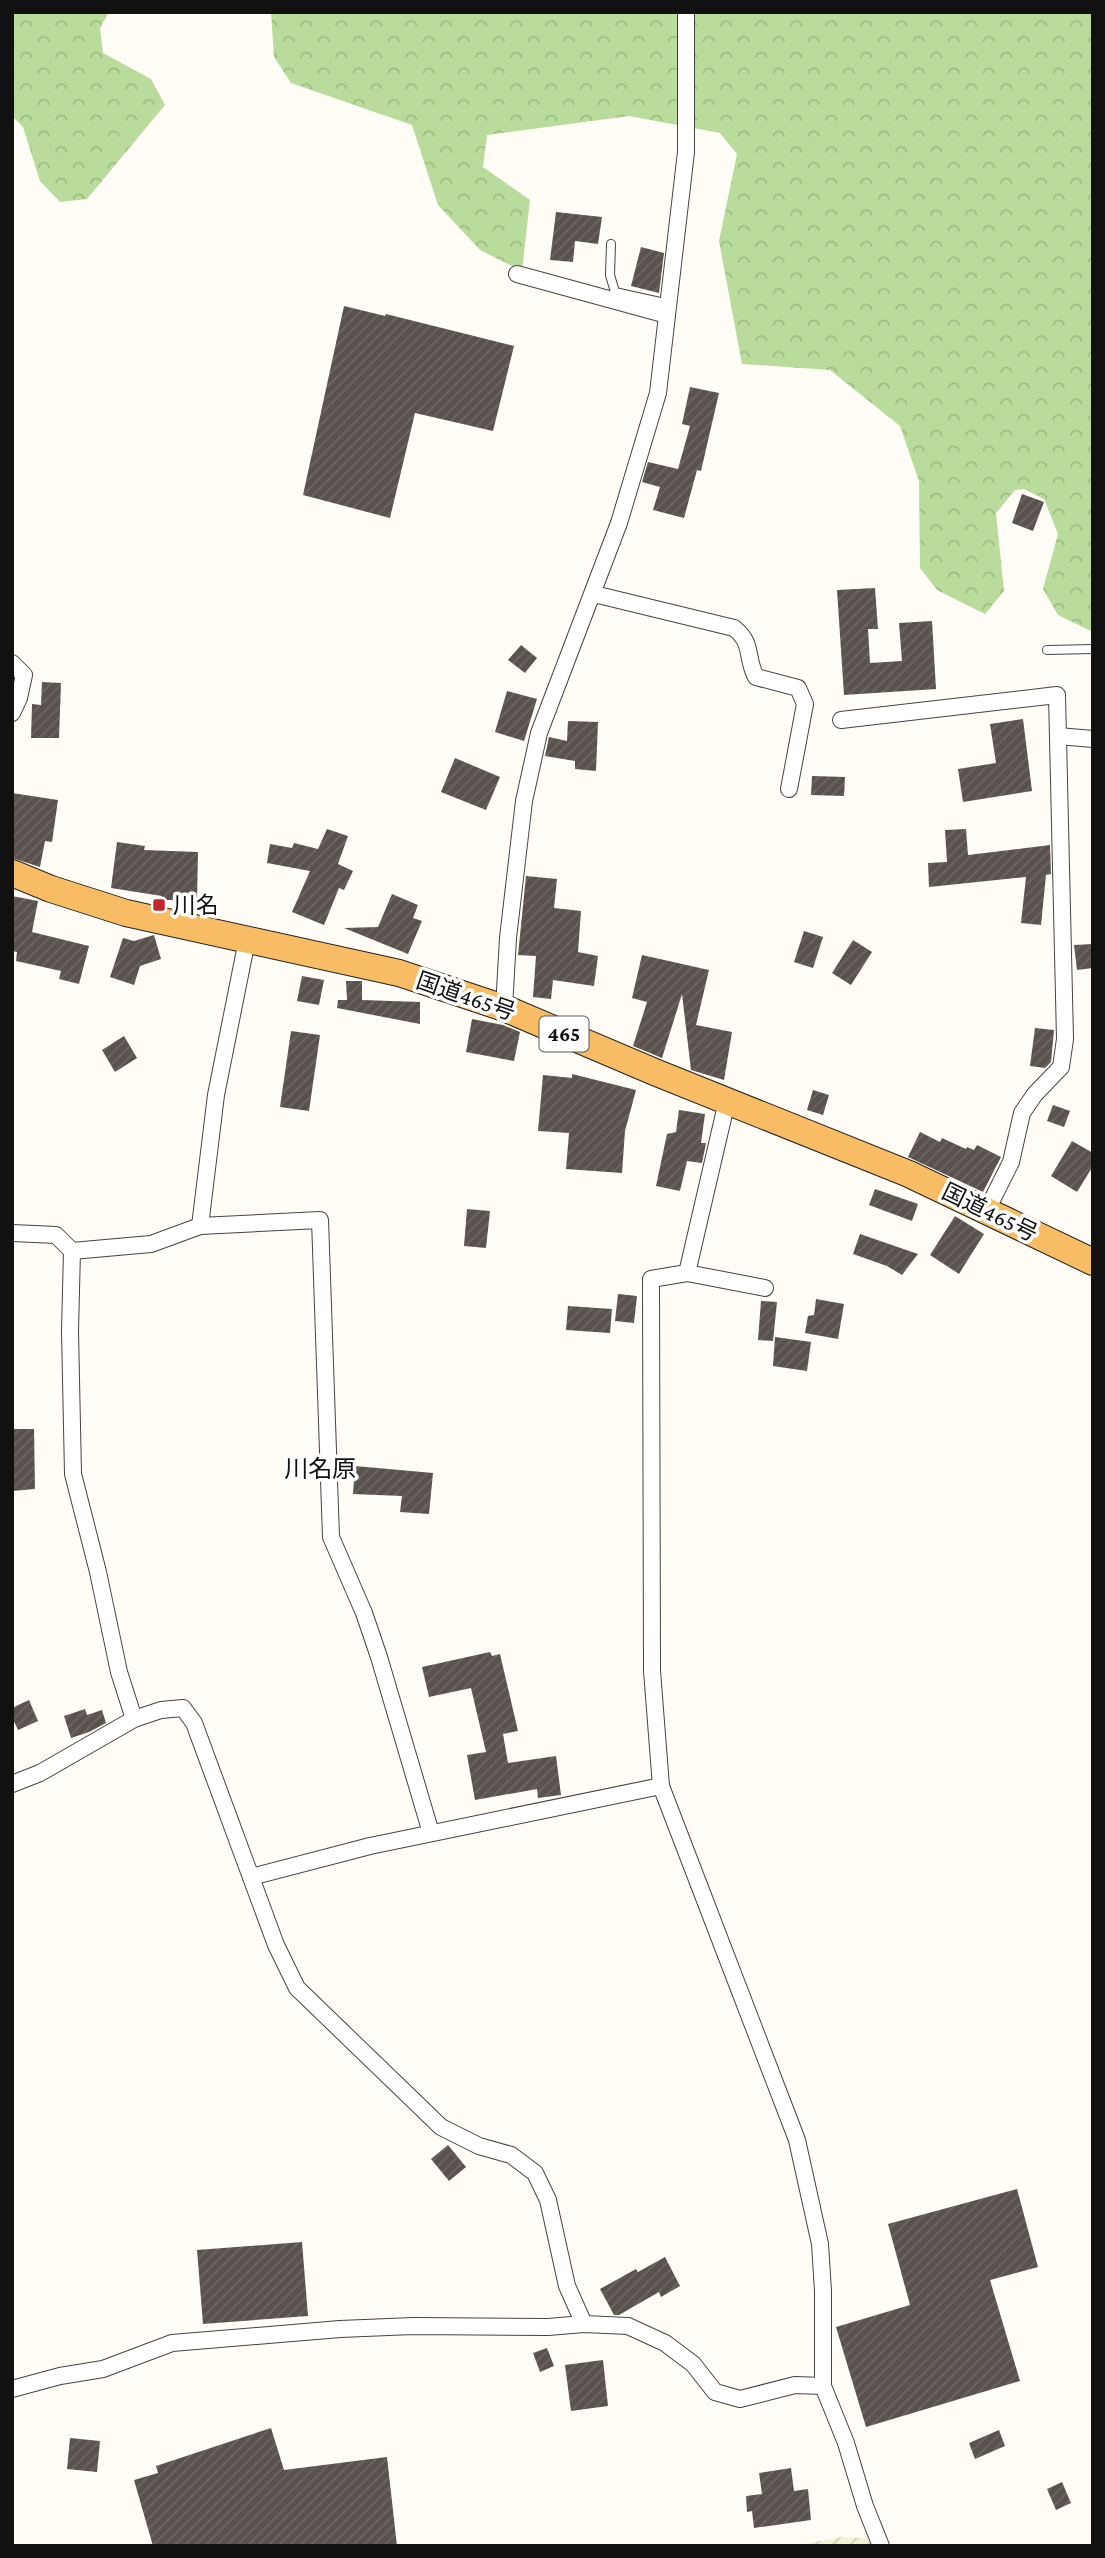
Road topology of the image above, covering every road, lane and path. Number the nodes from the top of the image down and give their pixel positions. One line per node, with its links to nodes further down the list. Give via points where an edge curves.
1 (686, 12): 4 (street, via 685,152)
2 (611, 244): 4 (lane, via 610,275 615,292)
3 (517, 274): 4 (street)
4 (668, 310): 5 (street, via 658,393)
5 (594, 594): 13 (street, via 734,628 747,640 757,677 798,688 805,704); 16 (street, via 540,733 524,801)
6 (1093, 649): 7 (lane)
7 (1047, 650)
8 (12, 663): 9 (street, via 24,675)
9 (12, 713)
10 (841, 720): 11 (street, via 1057,695)
11 (1058, 736): 12 (street); 18 (street, via 1065,1039 1061,1067 1022,1112 1011,1162)
12 (1093, 739)
13 (789, 789)
14 (12, 873): 15 (highway, 国道465号 / 465, via 126,913)
15 (247, 940): 16 (highway, 国道465号 / 465, via 399,973); 19 (street, via 216,1095)
16 (504, 1008): 17 (highway, 国道465号 / 465)
17 (727, 1101): 18 (highway, 国道465号 / 465); 23 (street)
18 (986, 1210): 22 (highway, 国道465号 / 465)
19 (200, 1226): 21 (street, via 151,1244); 28 (street, via 320,1220 331,1537 379,1657)
20 (12, 1233): 21 (street, via 56,1235)
21 (72, 1251): 25 (street, via 73,1474)
22 (1093, 1262)
23 (687, 1273): 24 (street); 27 (street, via 651,1279 652,1671)
24 (765, 1288)
25 (134, 1719): 26 (street); 29 (street, via 183,1708 194,1723)
26 (12, 1784)
27 (661, 1786): 28 (street); 31 (street, via 797,2140 820,2244)
28 (431, 1833): 29 (street)
29 (251, 1877): 30 (street, via 298,1988 441,2127 479,2146 512,2154 535,2173 548,2200 567,2286)
30 (584, 2325): 31 (street, via 628,2326 665,2343 693,2364 715,2392 740,2399 795,2385); 32 (street, via 391,2327 172,2343 103,2369)
31 (823, 2386): 33 (street)
32 (12, 2389)
33 (881, 2546)

